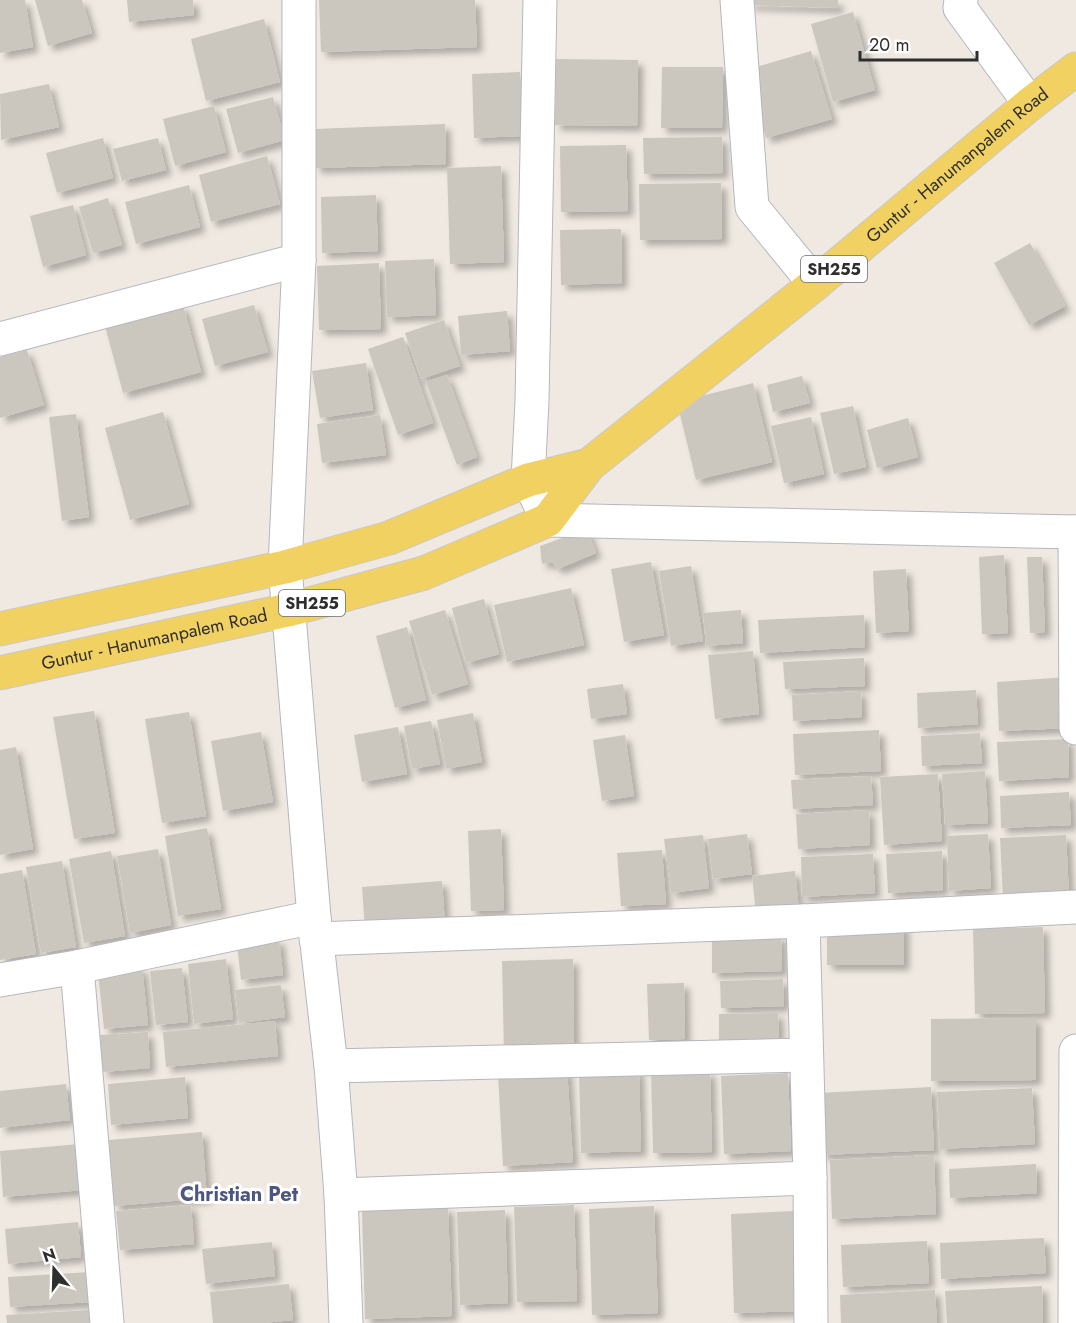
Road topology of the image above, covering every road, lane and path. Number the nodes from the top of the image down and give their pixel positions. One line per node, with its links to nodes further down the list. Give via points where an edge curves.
1 (299, 0): 7 (street)
2 (540, 0): 11 (street)
3 (737, 0): 8 (street, via 752,207)
4 (961, 0): 6 (street, via 960,8)
5 (1076, 69): 6 (main road, Guntur - Hanumanpalem Road / SH255)
6 (1030, 104): 8 (main road, Guntur - Hanumanpalem Road / SH255)
7 (299, 260): 9 (street); 14 (street)
8 (815, 284): 10 (main road, Guntur - Hanumanpalem Road / SH255)
9 (0, 339)
10 (589, 465): 11 (main road, Guntur - Hanumanpalem Road / SH255); 12 (main road, Guntur - Hanumanpalem Road / SH255)
11 (528, 480): 12 (street); 14 (main road, Guntur - Hanumanpalem Road / SH255, via 389,538)
12 (548, 520): 13 (street); 15 (main road, Guntur - Hanumanpalem Road / SH255, via 424,573)
13 (1076, 532): 18 (street)
14 (285, 567): 15 (street); 16 (main road, Guntur - Hanumanpalem Road / SH255)
15 (288, 610): 17 (main road, Guntur - Hanumanpalem Road / SH255); 21 (street)
16 (0, 629)
17 (0, 673)
18 (1076, 728)
19 (1076, 907): 20 (street)
20 (802, 921): 21 (street); 25 (street)
21 (315, 928): 22 (street); 26 (street)
22 (77, 967): 23 (street); 29 (street)
23 (0, 980)
24 (1076, 1051): 32 (street)
25 (806, 1055): 26 (street); 27 (street)
26 (332, 1066): 28 (street)
27 (810, 1178): 28 (street); 31 (street)
28 (341, 1195): 30 (street)
29 (107, 1323)
30 (346, 1323)
31 (811, 1323)
32 (1075, 1323)

